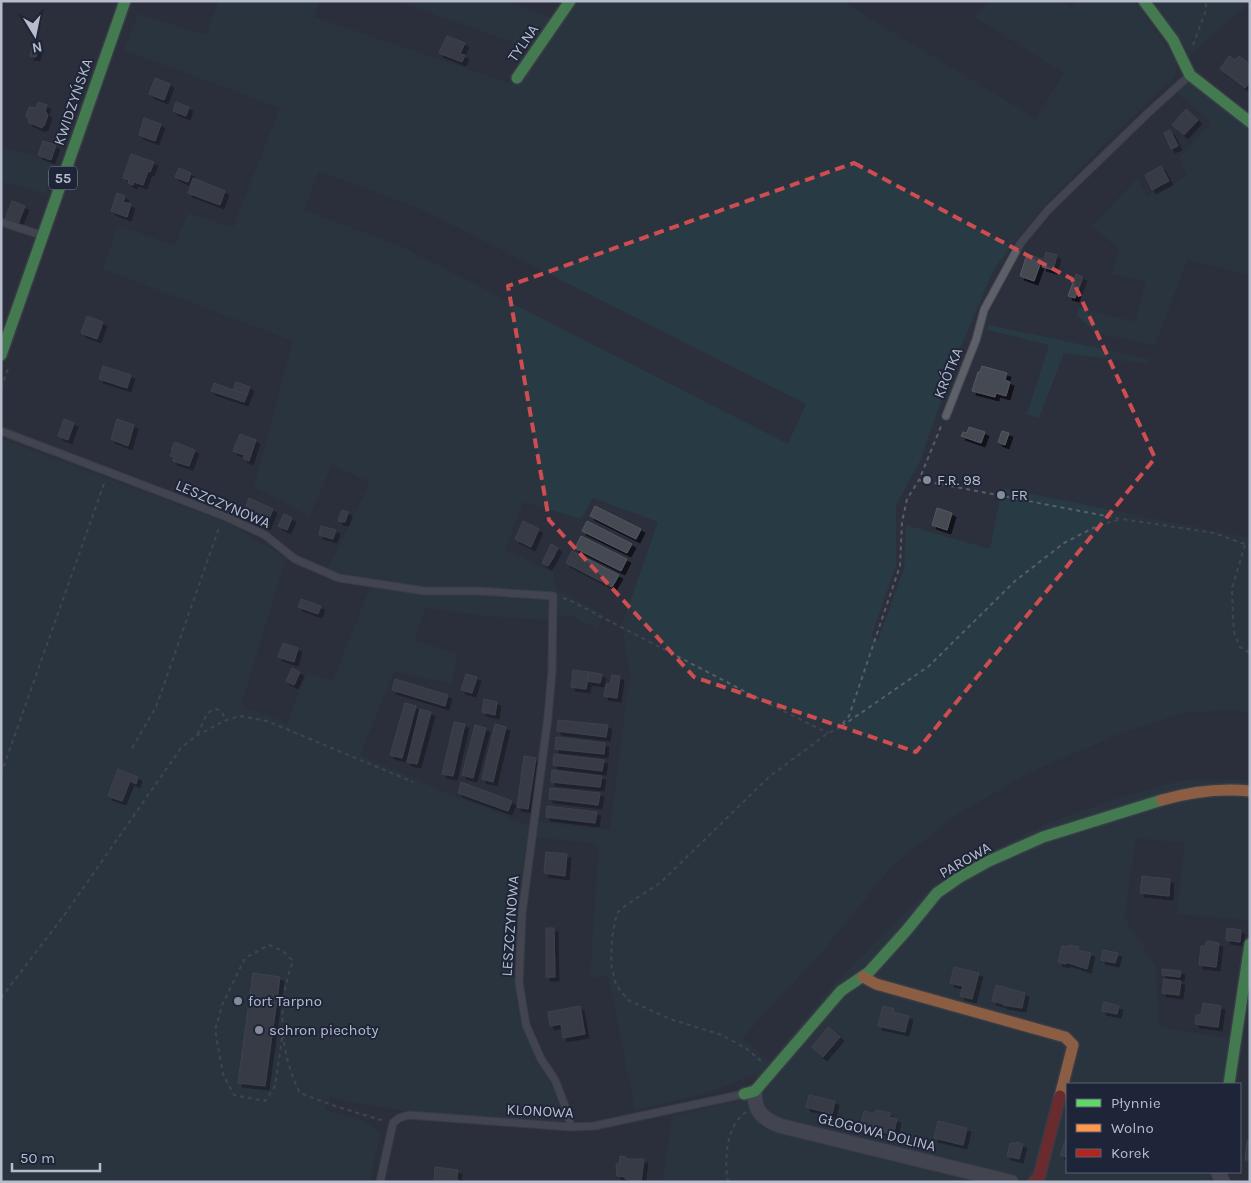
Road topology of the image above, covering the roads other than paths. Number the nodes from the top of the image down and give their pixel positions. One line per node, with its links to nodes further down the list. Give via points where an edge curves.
1 (125, 1): 8 (street, KWIDZYŃSKA / 55)
2 (570, 1): 5 (street, TYLNA)
3 (1144, 1): 4 (street, via 1174,40)
4 (1190, 75): 6 (street); 10 (lane, KRÓTKA, via 1055,204 1020,244 984,310 976,340)
5 (517, 78)
6 (1248, 117)
7 (1, 222): 8 (lane)
8 (42, 235): 9 (street, KWIDZYŃSKA / 55)
9 (1, 355)
10 (946, 416)
11 (1, 431): 17 (lane, LESZCZYNOWA, via 224,516 265,535 295,559 339,578 424,591 553,596 548,717 522,913 519,982 526,1025 541,1059 555,1080)
12 (1250, 791): 14 (street, PAROWA, via 1230,789 1175,796 1134,806 1043,837 990,861 937,894)
13 (1250, 944): 15 (street)
14 (863, 977): 16 (street, PAROWA, via 841,991); 20 (street, via 876,984 1065,1037 1073,1045 1039,1177)
15 (1229, 1083)
16 (751, 1095): 17 (lane, KLONOWA); 19 (street, GŁOGOWA DOLINA, via 767,1121 781,1126)
17 (571, 1128): 18 (lane, KLONOWA, via 409,1116 399,1118 393,1124)
18 (380, 1182)
19 (1011, 1182)
20 (1034, 1182)

